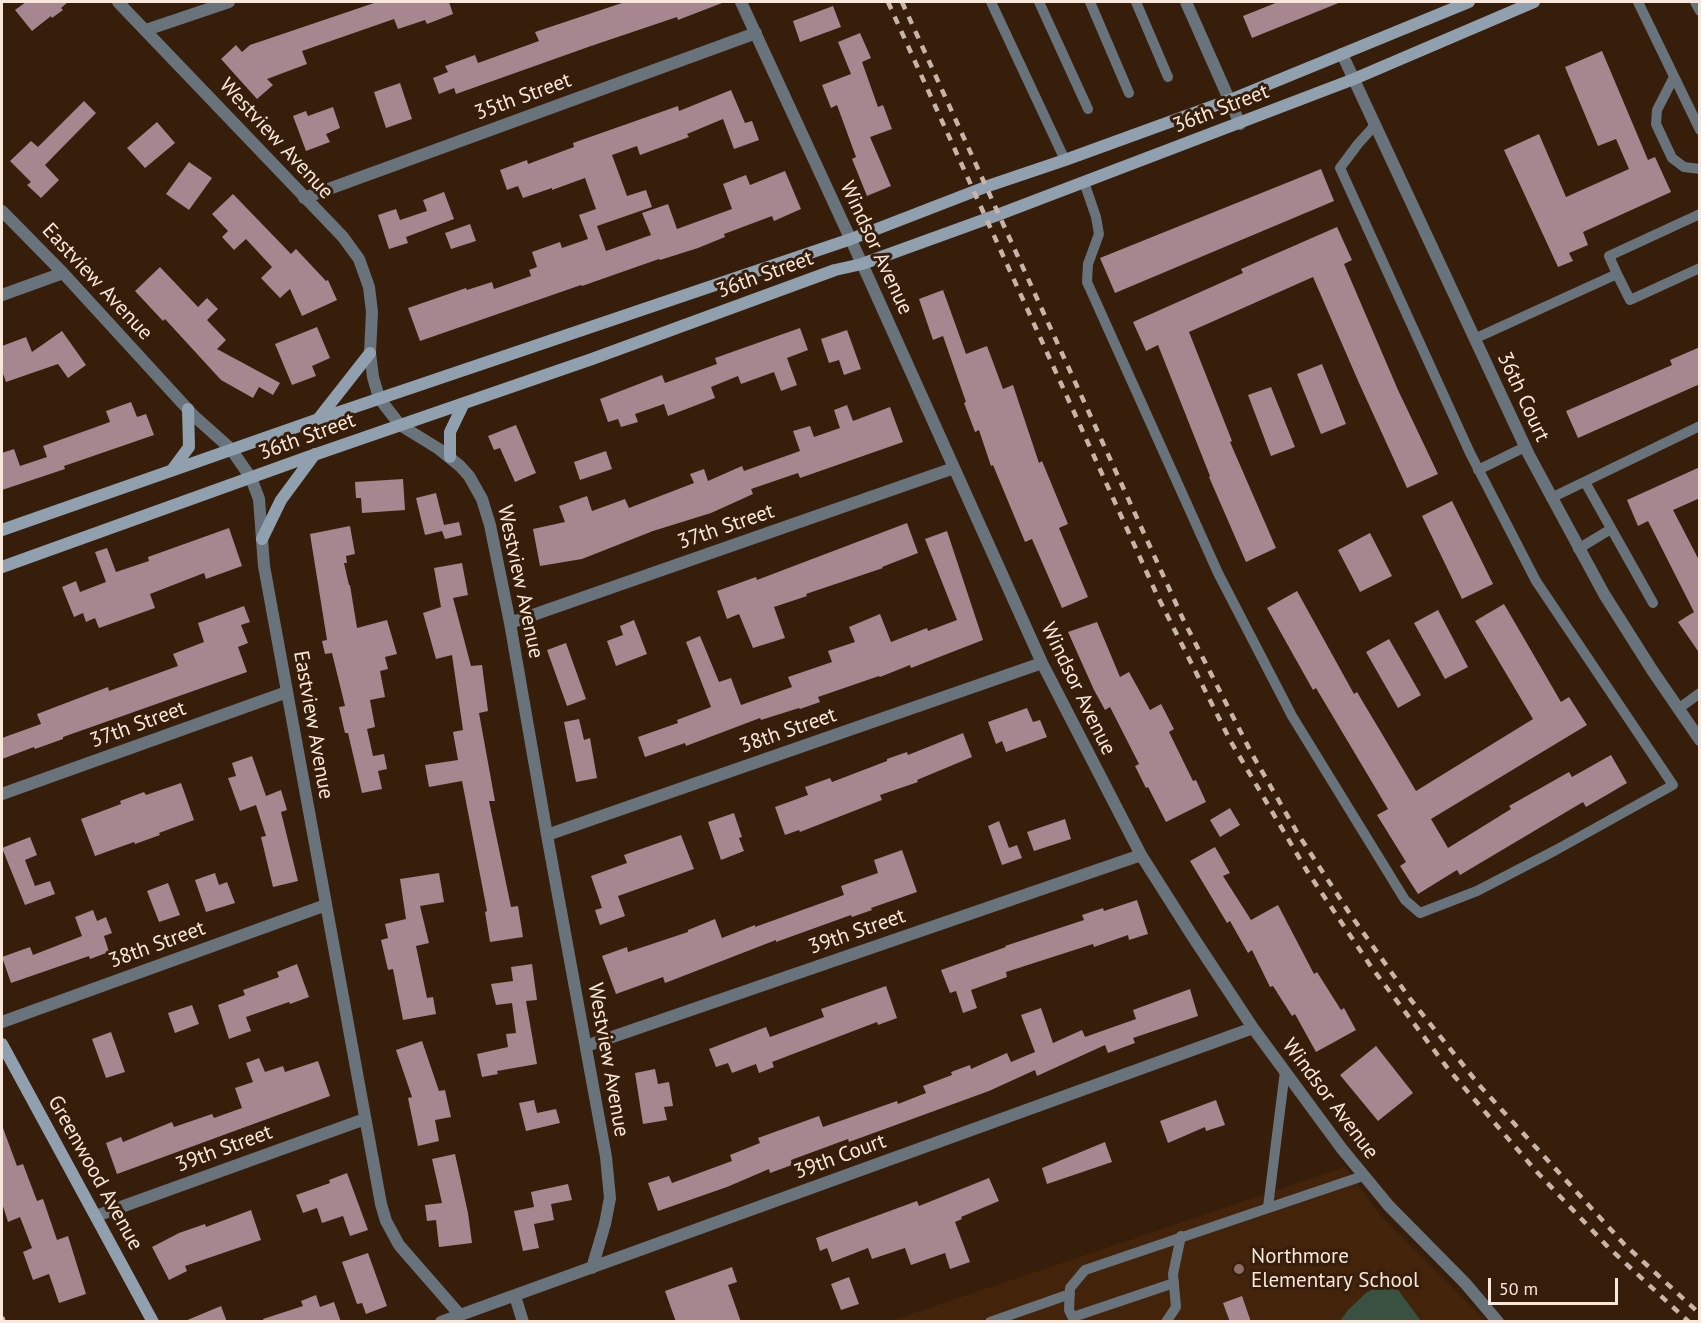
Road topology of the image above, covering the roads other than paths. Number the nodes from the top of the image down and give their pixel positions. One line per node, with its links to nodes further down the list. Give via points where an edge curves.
1 (118, 2): 14 (street, Westview Avenue)
2 (229, 2): 14 (street)
3 (741, 2): 15 (street, Windsor Avenue)
4 (991, 2): 26 (lane)
5 (1039, 2): 22 (lane)
6 (1090, 2): 20 (lane)
7 (1136, 2): 17 (lane)
8 (1186, 2): 21 (street)
9 (1469, 2): 16 (street, 36th Street)
10 (1534, 2): 19 (street, 36th Street)
11 (1638, 2): 18 (lane)
12 (1695, 2): 13 (lane)
13 (1700, 10)
14 (146, 30): 29 (street, Westview Avenue)
15 (756, 33): 29 (street, 35th Street); 32 (street, Windsor Avenue)
16 (1342, 54): 19 (street, 36th Court); 21 (street, 36th Street)
17 (1168, 77)
18 (1674, 77): 25 (lane); 27 (lane, via 1657,110 1656,124 1672,158 1684,167)
19 (1353, 79): 23 (street, 36th Street); 24 (street, 36th Court)
20 (1129, 93)
21 (1230, 100): 23 (street); 26 (street, 36th Street)
22 (1088, 109)
23 (1240, 124): 28 (street, 36th Street)
24 (1375, 125): 38 (street, 36th Court); 52 (lane, via 1340,168)
25 (1700, 130)
26 (1065, 160): 32 (street, 36th Street)
27 (1700, 169)
28 (1084, 183): 33 (street, 36th Street); 52 (lane, via 1100,234 1088,264 1087,282 1218,573 1292,716 1405,900 1420,913 1477,891 1673,785 1536,581)
29 (304, 198): 39 (street, Westview Avenue, via 359,259 370,295)
30 (2, 211): 35 (street, Eastview Avenue)
31 (1700, 214): 36 (lane, via 1609,256)
32 (851, 239): 33 (street, Windsor Avenue); 40 (street, 36th Street)
33 (862, 264): 41 (street, 36th Street, via 824,274); 50 (street, Windsor Avenue)
34 (1700, 268): 36 (lane, via 1630,300)
35 (63, 273): 37 (street); 42 (street, Eastview Avenue)
36 (1617, 274): 38 (lane)
37 (2, 296)
38 (1474, 339): 46 (street, 36th Court)
39 (370, 353): 40 (street, Westview Avenue); 43 (street)
40 (379, 398): 43 (street, 36th Street); 44 (street, Westview Avenue)
41 (464, 403): 44 (street, 36th Street); 49 (street, via 450,432)
42 (188, 409): 47 (street, Eastview Avenue); 51 (street, via 189,447)
43 (319, 419): 47 (street, 36th Street)
44 (400, 425): 48 (street, 36th Street); 49 (street, Westview Avenue)
45 (1700, 426): 54 (lane)
46 (1525, 447): 52 (lane); 55 (street, 36th Court)
47 (231, 450): 51 (street, 36th Street); 53 (street, Eastview Avenue)
48 (315, 454): 53 (street, 36th Street); 58 (street, via 281,500)
49 (450, 457): 62 (street, Westview Avenue, via 469,476 487,512)
50 (954, 468): 62 (street, 37th Street); 63 (street, Windsor Avenue)
51 (172, 470): 57 (street, 36th Street)
52 (1478, 470)
53 (251, 478): 58 (street, Eastview Avenue, via 259,500); 60 (street, 36th Street)
54 (1585, 482): 55 (lane); 56 (lane)
55 (1551, 498): 59 (street, 36th Court)
56 (1611, 529): 59 (lane); 61 (lane)
57 (2, 530)
58 (262, 539): 64 (street, Eastview Avenue)
59 (1578, 549): 66 (street, 36th Court)
60 (2, 567)
61 (1653, 603)
62 (510, 623): 69 (street, Westview Avenue)
63 (1042, 663): 69 (street, 38th Street); 70 (street, Windsor Avenue)
64 (287, 692): 68 (street, 37th Street); 71 (street, Eastview Avenue)
65 (1700, 693): 66 (lane)
66 (1678, 709): 67 (street, 36th Court)
67 (1700, 740)
68 (2, 794)
69 (547, 835): 75 (street, Westview Avenue)
70 (1142, 855): 73 (street, Windsor Avenue); 75 (street, 39th Street)
71 (326, 905): 72 (street, 38th Street); 77 (street, Eastview Avenue)
72 (2, 1022)
73 (1253, 1028): 76 (street, Windsor Avenue); 82 (street, 39th Court)
74 (2, 1044): 80 (street, Greenwood Avenue)
75 (586, 1047): 82 (street, Westview Avenue, via 610,1198)
76 (1285, 1071): 78 (street, Windsor Avenue); 79 (lane)
77 (365, 1119): 80 (street, 39th Street); 86 (street, Eastview Avenue, via 381,1204 392,1233)
78 (1363, 1176): 79 (lane); 93 (street, Windsor Avenue)
79 (1268, 1207): 81 (lane)
80 (96, 1216): 88 (street, Greenwood Avenue)
81 (1181, 1236): 83 (lane); 84 (lane, via 1085,1270 1070,1288)
82 (592, 1268): 85 (street, 39th Court)
83 (1174, 1283): 87 (lane); 92 (lane, via 1176,1307)
84 (1070, 1294): 87 (lane, via 1069,1310); 91 (lane)
85 (515, 1296): 86 (street, 39th Court); 90 (street)
86 (460, 1315): 89 (street, 39th Court)
87 (1074, 1319)
88 (153, 1322)
89 (441, 1322)
90 (523, 1322)
91 (990, 1322)
92 (1166, 1322)
93 (1498, 1322)

